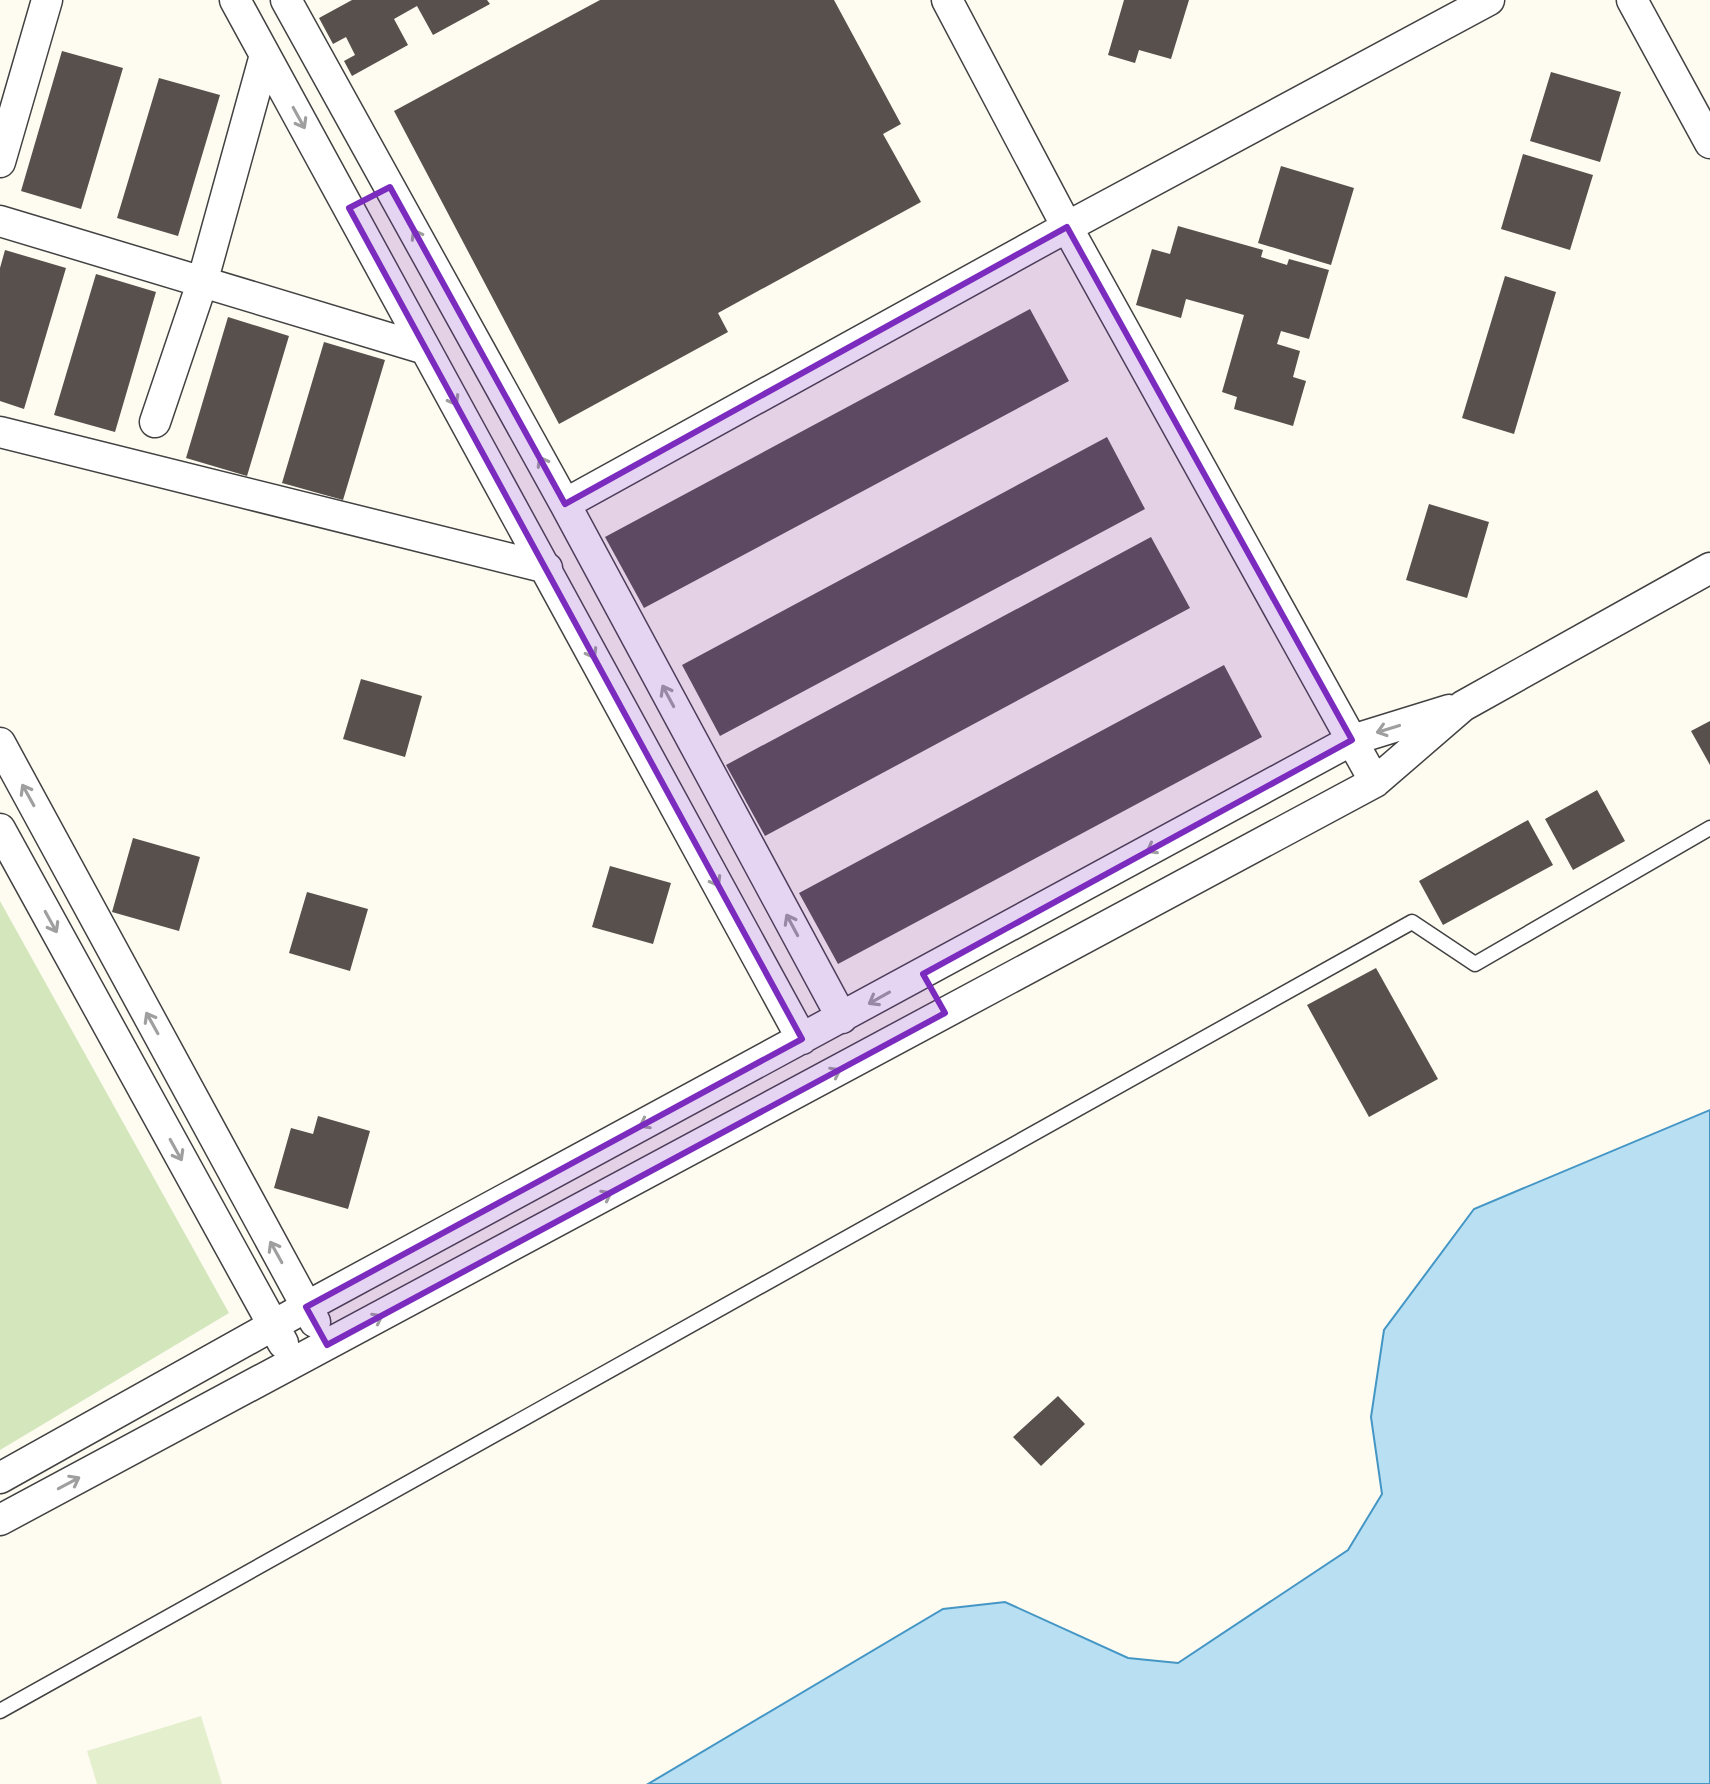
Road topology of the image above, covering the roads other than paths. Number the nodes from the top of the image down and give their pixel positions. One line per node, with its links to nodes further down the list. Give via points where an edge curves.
1 (47, 0): 9 (street)
2 (235, 0): 7 (street)
3 (286, 0): 10 (street)
4 (947, 0): 13 (street)
5 (1489, 0): 13 (street)
6 (1632, 0): 8 (street)
7 (265, 55): 11 (street, one-way to 11); 14 (street)
8 (1710, 143)
9 (0, 162)
10 (390, 187): 11 (street); 18 (street, one-way to 10)
11 (349, 208): 15 (street)
12 (0, 221): 14 (street)
13 (1067, 227): 18 (street); 24 (street)
14 (202, 283): 15 (street); 16 (street)
15 (425, 349): 19 (street, one-way to 19)
16 (155, 422)
17 (0, 432): 19 (street)
18 (565, 504): 21 (street)
19 (547, 568): 22 (street)
20 (1710, 568): 23 (street)
21 (607, 585): 22 (street); 35 (street, one-way to 21)
22 (566, 606): 36 (street, one-way to 36)
23 (1463, 706): 24 (street, one-way to 24); 26 (street)
24 (1352, 740): 26 (street); 27 (street)
25 (0, 743): 31 (street, one-way to 25)
26 (1375, 782): 30 (street)
27 (1259, 791): 30 (street); 33 (street, one-way to 33)
28 (1710, 828): 45 (lane, via 1475,964 1412,922)
29 (0, 829): 32 (street)
30 (1282, 832): 34 (street)
31 (66, 864): 32 (street); 39 (street, one-way to 31)
32 (29, 882): 40 (street, one-way to 40)
33 (923, 974): 34 (street); 35 (street, one-way to 35)
34 (945, 1013): 38 (street, one-way to 34)
35 (842, 1018): 36 (street)
36 (802, 1039): 37 (street)
37 (717, 1085): 38 (street); 39 (street, one-way to 39)
38 (740, 1123): 41 (street, one-way to 38)
39 (306, 1307): 40 (street); 41 (street)
40 (273, 1325): 42 (street); 43 (street)
41 (327, 1345): 42 (street)
42 (294, 1363): 44 (street, one-way to 42)
43 (0, 1478)
44 (0, 1520)
45 (0, 1711)

